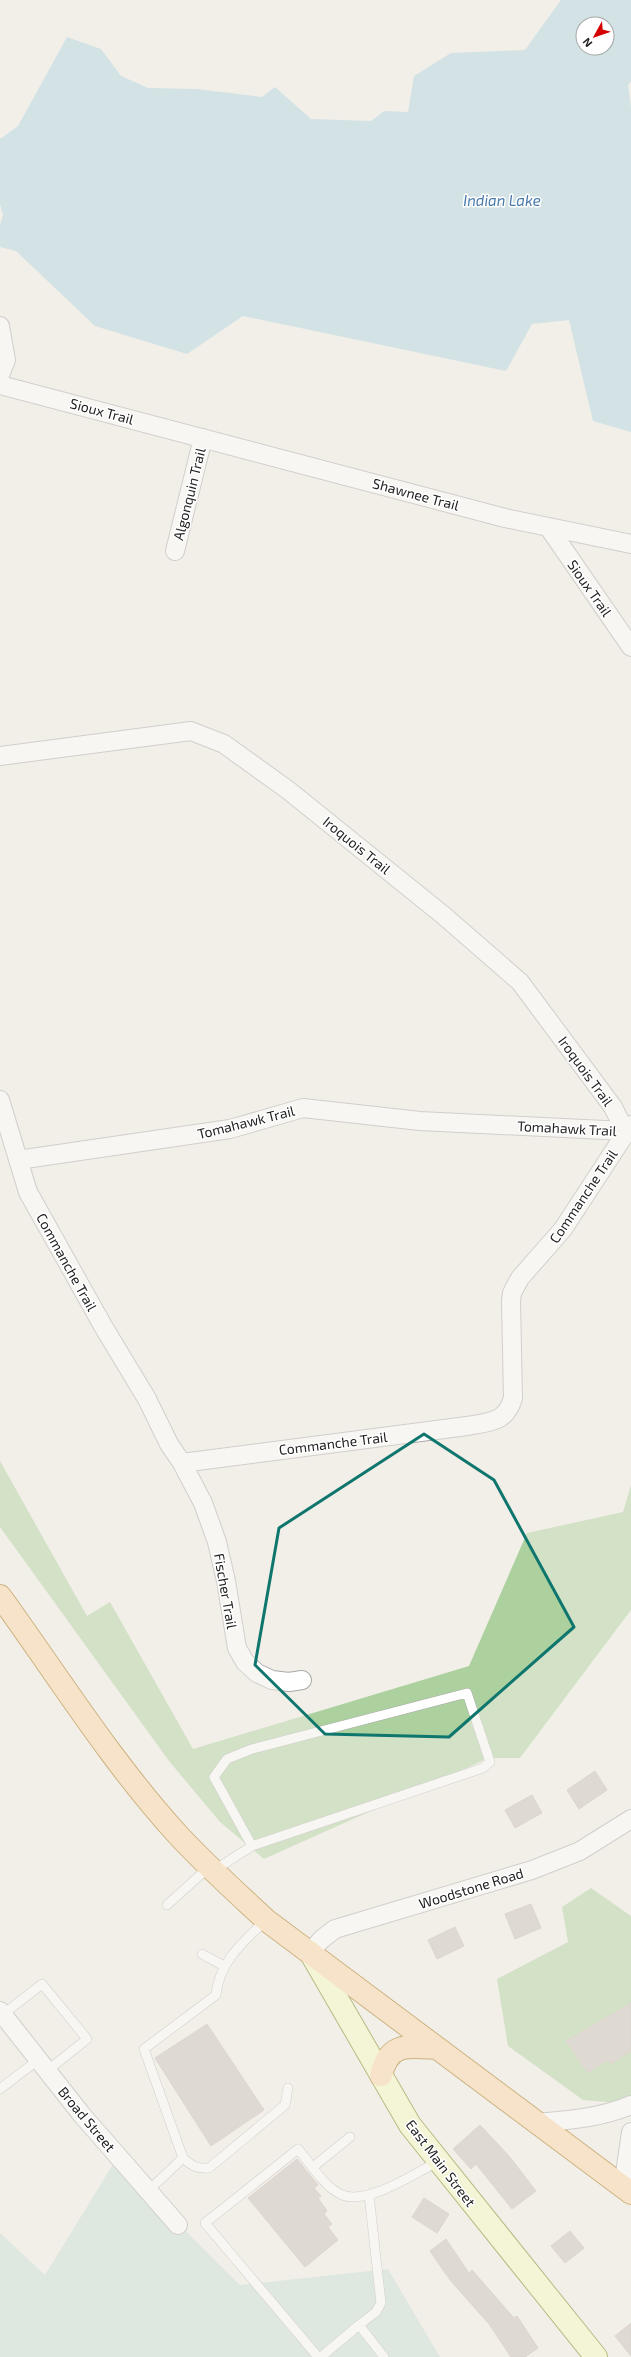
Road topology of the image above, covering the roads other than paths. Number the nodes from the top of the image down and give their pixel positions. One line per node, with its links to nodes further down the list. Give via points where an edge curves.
1 (0, 326): 2 (street, via 6,360)
2 (0, 375)
3 (0, 385): 4 (street, Sioux Trail)
4 (203, 438): 5 (street, Shawnee Trail); 7 (street, Algonquin Trail)
5 (549, 528): 6 (street, Shawnee Trail); 8 (street, Sioux Trail)
6 (631, 544)
7 (175, 551)
8 (631, 647)
9 (0, 756): 11 (street, Iroquois Trail, via 191,731 224,744 313,810 443,915 520,982)
10 (0, 1100): 12 (street)
11 (628, 1128): 12 (street, Tomahawk Trail, via 420,1121 303,1108 230,1129); 13 (street, Commanche Trail, via 564,1229 515,1285 511,1301 513,1398 507,1413 500,1418 467,1426)
12 (18, 1160): 13 (street, Commanche Trail, via 28,1192)
13 (182, 1463): 15 (street, Fischer Trail, via 203,1503 217,1542 237,1648 245,1662 257,1673 272,1680)
14 (0, 1596): 18 (main road, via 143,1793)
15 (302, 1680)
16 (631, 1819): 21 (street, Woodstone Road, via 580,1851 532,1870 335,1929)
17 (252, 1846): 17 (lane, via 214,1777 227,1759 252,1749 467,1693 490,1762 483,1768); 18 (lane)
18 (211, 1869): 19 (lane); 20 (main road)
19 (167, 1906)
20 (266, 1920): 21 (main road); 23 (lane, via 243,1942)
21 (310, 1952): 25 (main road); 27 (street, East Main Street)
22 (202, 1954): 23 (lane)
23 (224, 1966): 34 (lane, via 216,1995 144,2050)
24 (1, 2014): 26 (street, Broad Street); 26 (lane, via 42,1984 87,2039)
25 (436, 2048): 27 (main road, via 404,2046 384,2061); 31 (main road)
26 (43, 2065): 29 (lane); 38 (street, Broad Street)
27 (381, 2075): 35 (street, East Main Street, via 410,2125)
28 (288, 2088): 34 (lane, via 285,2105 209,2168 195,2167)
29 (0, 2090)
30 (631, 2105): 31 (street, via 584,2118)
31 (536, 2123): 37 (main road)
32 (631, 2132): 37 (street)
33 (350, 2137): 36 (lane)
34 (183, 2158): 38 (lane)
35 (439, 2161): 39 (lane); 45 (street, East Main Street)
36 (313, 2167): 39 (lane, via 326,2183 342,2194); 42 (lane, via 298,2149 205,2223)
37 (627, 2190)
38 (148, 2191): 40 (street, Broad Street)
39 (369, 2195): 41 (lane, via 381,2303 376,2312)
40 (178, 2225)
41 (359, 2325): 43 (lane); 44 (lane)
42 (318, 2357)
43 (321, 2357)
44 (384, 2357)
45 (596, 2357)

